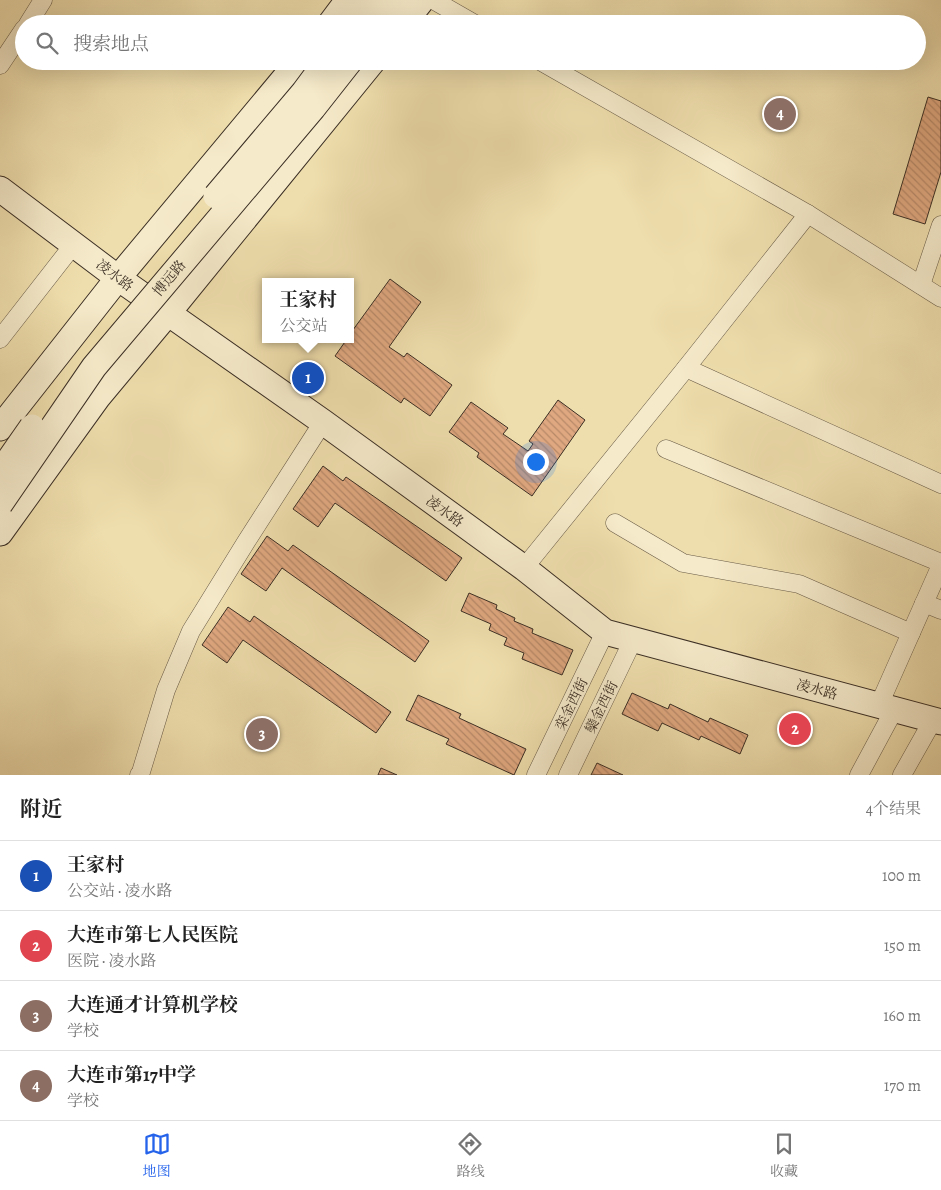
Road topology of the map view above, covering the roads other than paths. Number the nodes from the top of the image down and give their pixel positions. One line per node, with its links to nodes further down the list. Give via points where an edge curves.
1 (43, 0): 7 (street)
2 (348, 0): 8 (main road)
3 (374, 0): 9 (main road)
4 (398, 0): 10 (main road)
5 (422, 0): 11 (main road)
6 (433, 0): 12 (street)
7 (34, 15)
8 (337, 15)
9 (363, 15)
10 (387, 15)
11 (410, 15)
12 (459, 15)
13 (15, 43): 14 (street)
14 (0, 65)
15 (291, 70): 24 (main road)
16 (320, 70): 33 (main road, bridge, via 84,354)
17 (343, 70): 35 (main road, 博远路, bridge, via 94,367)
18 (366, 70): 27 (main road)
19 (556, 70): 21 (street)
20 (0, 189): 23 (main road, 凌水路)
21 (808, 214): 25 (street); 29 (street)
22 (941, 225): 25 (street)
23 (74, 244): 24 (main road, 凌水路); 28 (street)
24 (118, 278): 27 (main road, 凌水路); 31 (main road)
25 (922, 285): 26 (street)
26 (941, 298)
27 (168, 314): 30 (main road, 凌水路); 37 (main road, via 98,397)
28 (0, 339)
29 (686, 368): 34 (street); 39 (street)
30 (323, 422): 39 (main road, 凌水路); 47 (street, via 191,630 166,690)
31 (0, 428)
32 (666, 449): 38 (street)
33 (0, 473)
34 (941, 484)
35 (0, 504)
36 (615, 523): 43 (street, via 682,563 799,584)
37 (0, 533)
38 (941, 564): 40 (street)
39 (524, 568): 42 (main road, 凌水路)
40 (924, 602): 41 (street); 43 (street)
41 (941, 610)
42 (605, 632): 44 (main road, 凌水路); 48 (street, 栾金西街)
43 (911, 633): 45 (street)
44 (633, 640): 45 (main road, 凌水路); 49 (street, 欒金西街)
45 (887, 708): 46 (main road, 凌水路); 50 (street)
46 (937, 721): 51 (street)
47 (138, 775)
48 (536, 775)
49 (568, 775)
50 (859, 775)
51 (902, 775)

